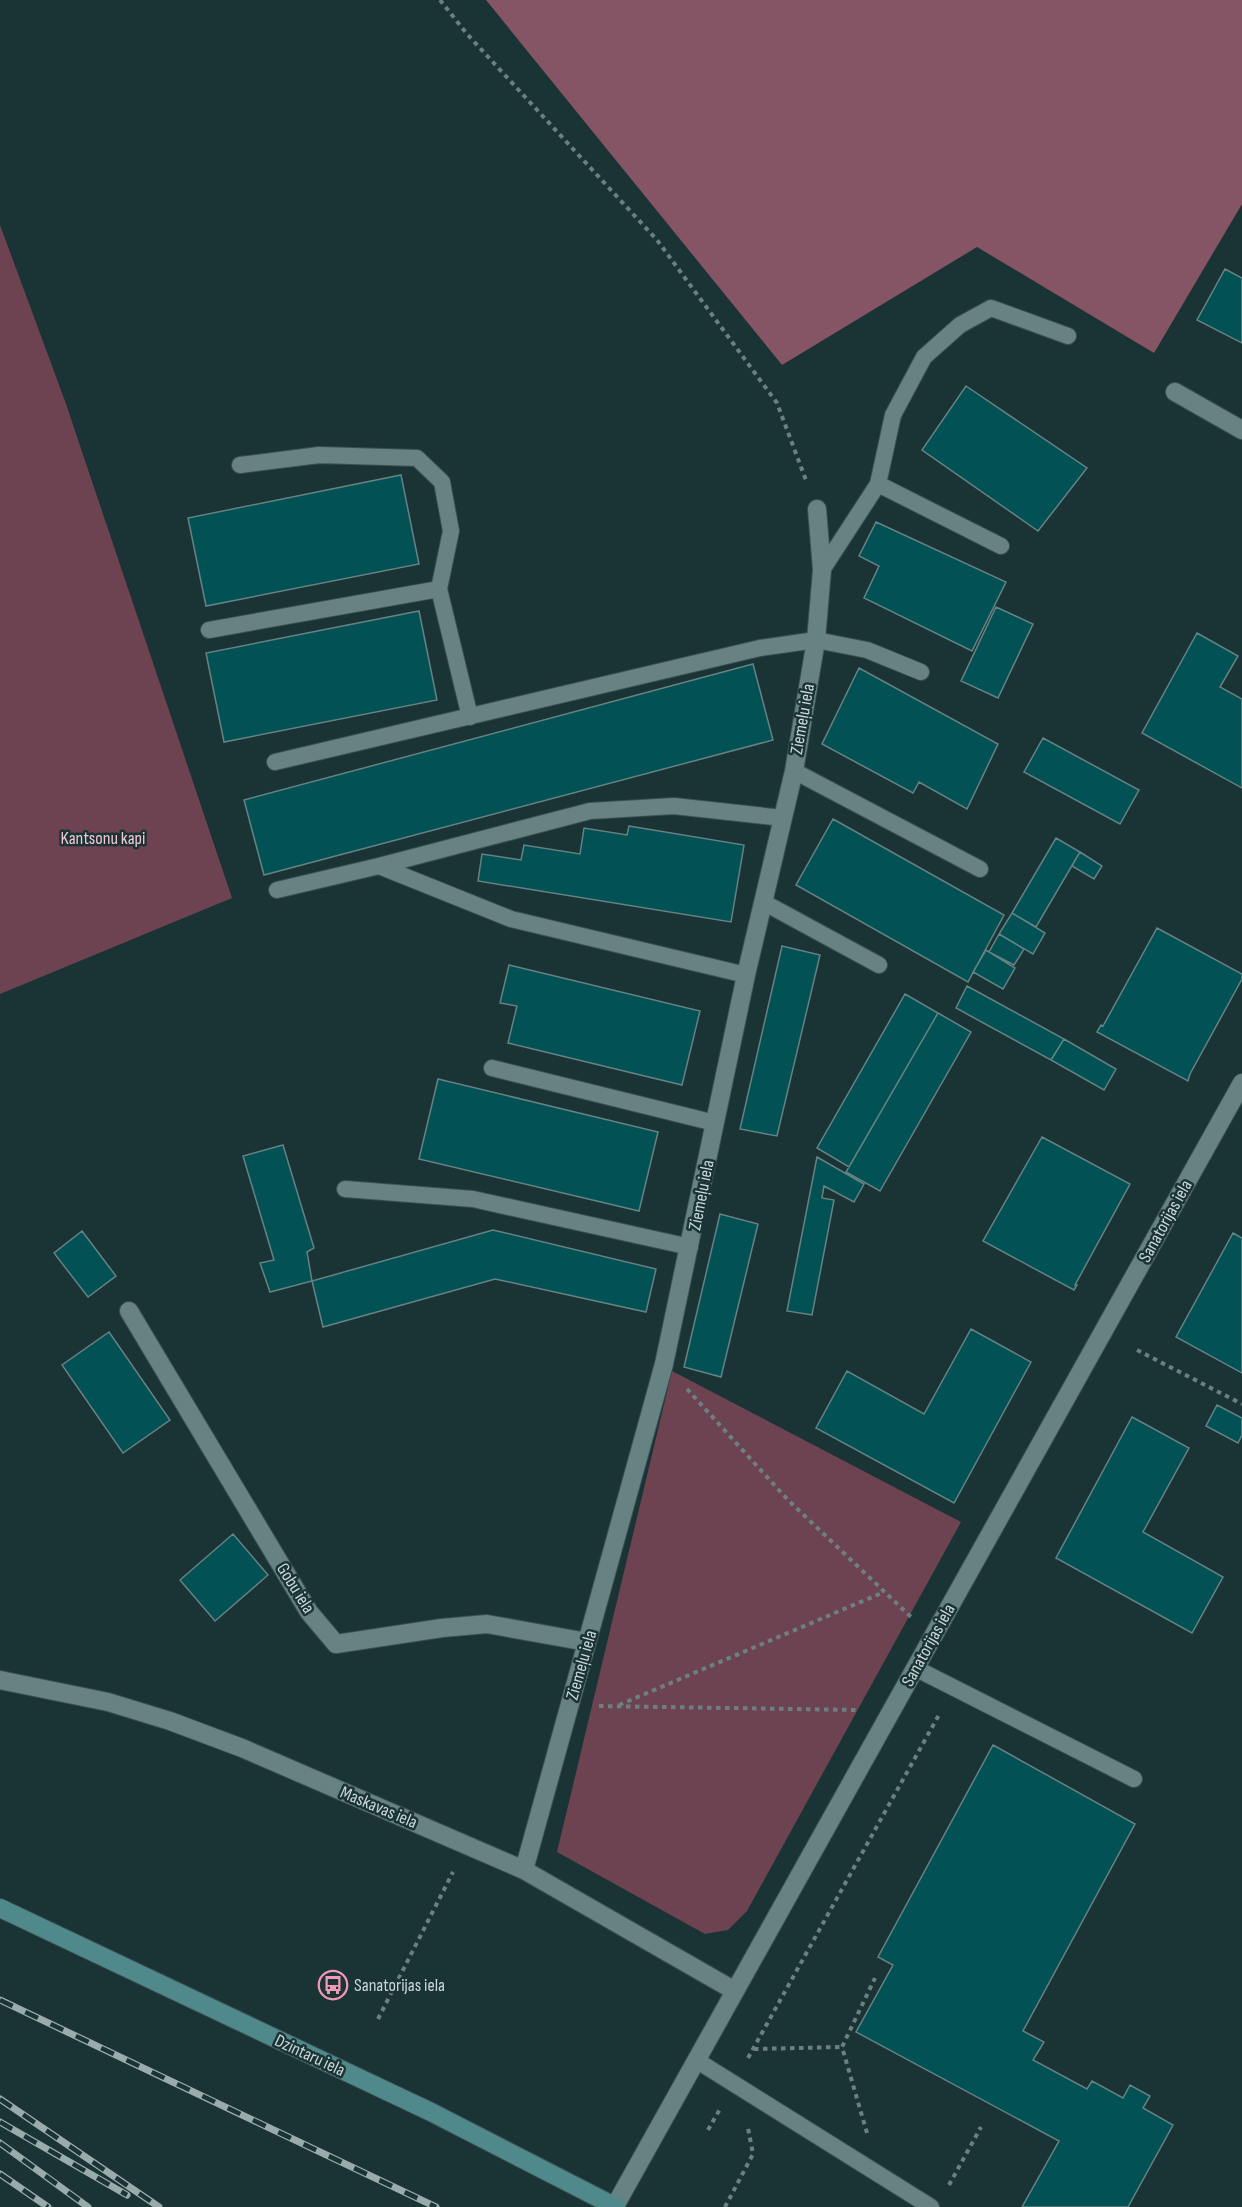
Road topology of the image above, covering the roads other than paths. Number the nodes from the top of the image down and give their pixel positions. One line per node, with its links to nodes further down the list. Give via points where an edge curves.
1 (1068, 336): 5 (lane, via 991,308 960,325 924,357 893,415)
2 (1174, 392): 3 (street)
3 (1242, 430)
4 (240, 465): 9 (lane, via 319,455 417,458 442,482 451,531)
5 (878, 484): 7 (lane); 8 (lane)
6 (817, 509): 8 (street, Ziemeļu iela)
7 (1000, 546)
8 (822, 570): 11 (street, Ziemeļu iela)
9 (439, 589): 10 (lane); 13 (lane)
10 (209, 630)
11 (816, 639): 12 (lane, via 867,650); 13 (lane, via 760,648); 15 (street, Ziemeļu iela)
12 (921, 672)
13 (470, 717): 14 (lane)
14 (275, 762)
15 (794, 771): 16 (street, Ziemeļu iela); 18 (lane)
16 (783, 818): 17 (lane, via 674,806 590,811); 20 (street, Ziemeļu iela)
17 (379, 866): 19 (lane); 22 (lane, via 511,919)
18 (980, 869)
19 (277, 890)
20 (763, 902): 21 (lane); 22 (street, Ziemeļu iela)
21 (879, 964)
22 (746, 975): 25 (street, Ziemeļu iela)
23 (492, 1068): 25 (lane)
24 (1242, 1083): 30 (street, Sanatorijas iela)
25 (715, 1123): 27 (street, Ziemeļu iela)
26 (345, 1190): 27 (lane, via 473,1199)
27 (690, 1247): 29 (street, Ziemeļu iela, via 664,1365)
28 (129, 1311): 29 (street, Gobu iela, via 309,1611 336,1644 487,1624)
29 (587, 1642): 33 (street, Ziemeļu iela)
30 (915, 1668): 32 (lane); 35 (street, Sanatorijas iela)
31 (0, 1680): 33 (street, Maskavas iela, via 108,1702 170,1721 243,1748)
32 (1134, 1779)
33 (524, 1870): 35 (street, Maskavas iela)
34 (0, 1908): 37 (street, Dzintaru iela, via 431,2112)
35 (735, 1991): 36 (street, Sanatorijas iela)
36 (696, 2060): 37 (street, Sanatorijas iela); 38 (lane)
37 (616, 2207)
38 (931, 2207)

